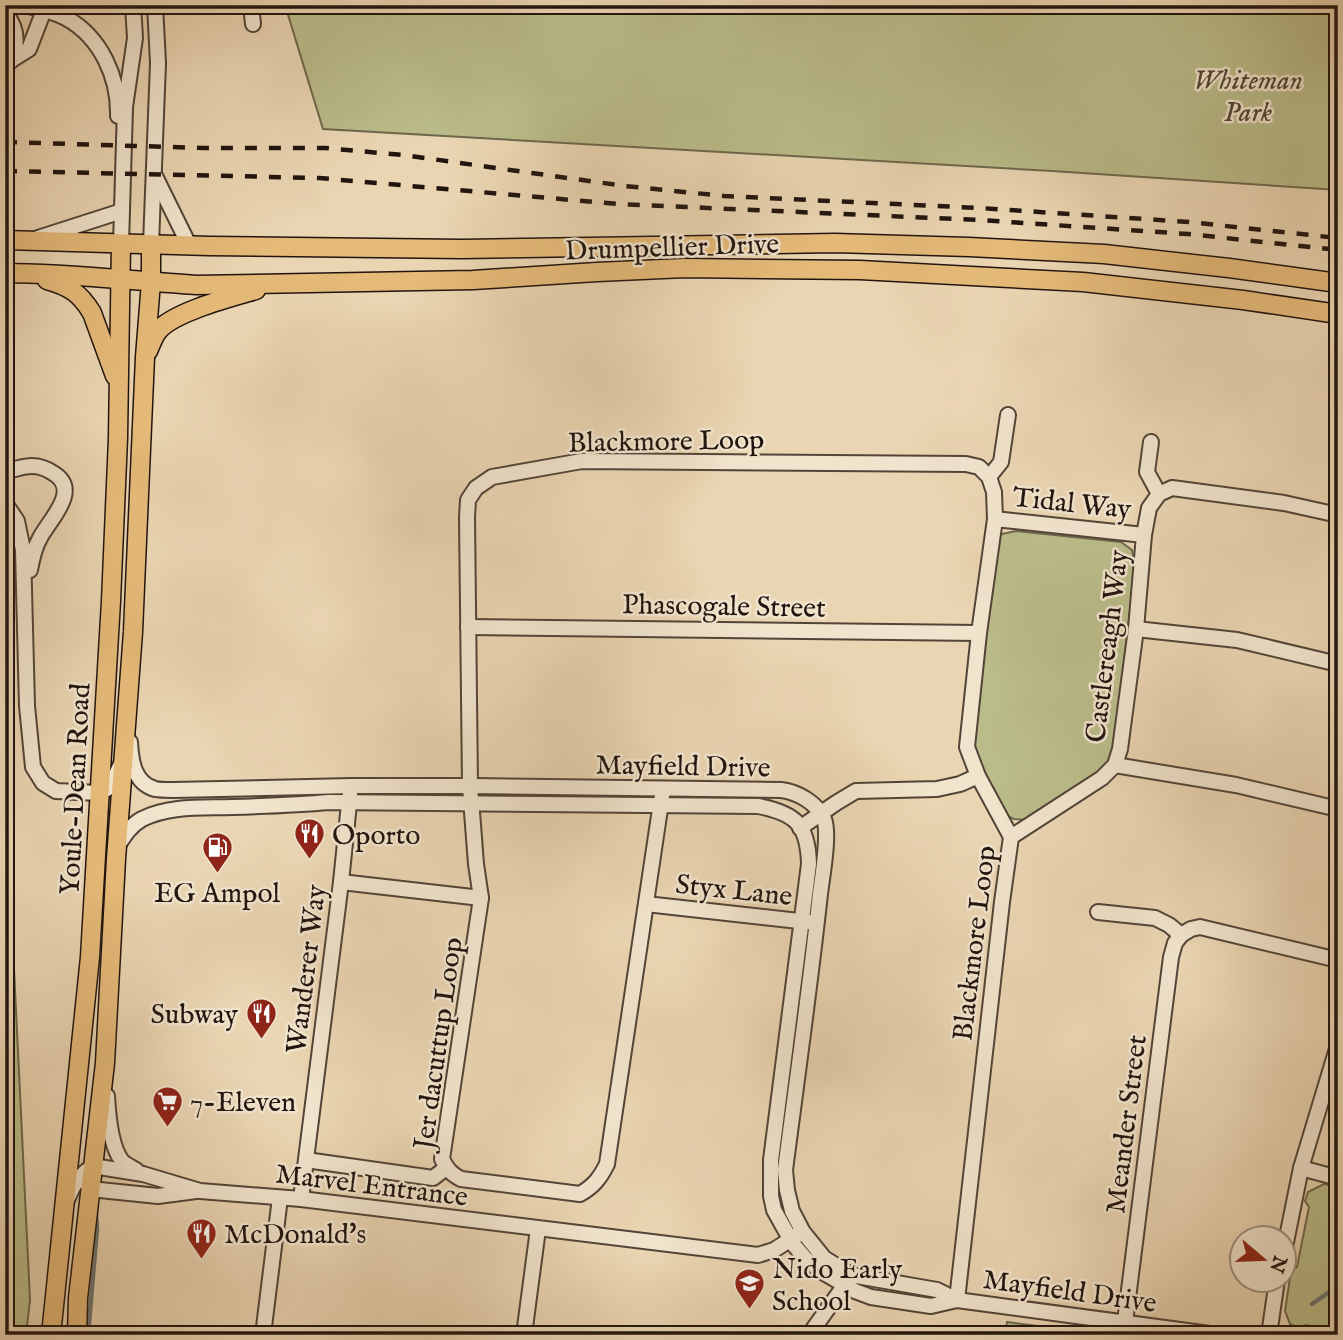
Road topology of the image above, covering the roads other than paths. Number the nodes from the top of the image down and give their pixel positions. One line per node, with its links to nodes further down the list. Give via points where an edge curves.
1 (24, 5): 5 (street)
2 (133, 5): 10 (street, via 135,38 125,107)
3 (155, 5): 9 (street)
4 (251, 5): 7 (street)
5 (45, 7): 8 (street, via 29,49); 10 (street, via 87,35 109,67 116,86)
6 (5, 13): 8 (street, via 17,37)
7 (253, 24)
8 (8, 63)
9 (154, 175): 15 (street); 16 (street)
10 (123, 183): 11 (street)
11 (122, 211): 13 (street); 14 (street)
12 (5, 240): 13 (main road, Drumpellier Drive)
13 (30, 241): 14 (main road, Drumpellier Drive)
14 (121, 244): 15 (main road, Drumpellier Drive); 18 (main road, Youle-Dean Road)
15 (151, 244): 16 (main road, Drumpellier Drive); 19 (main road, Youle-Dean Road)
16 (189, 245): 21 (main road, Drumpellier Drive, via 462,249 835,243 969,247 1118,255)
17 (14, 273): 18 (main road, Drumpellier Drive); 24 (main road, via 68,287 86,303)
18 (120, 279): 19 (main road, Drumpellier Drive); 24 (main road, Youle-Dean Road)
19 (151, 282): 20 (main road, Drumpellier Drive); 23 (main road, Youle-Dean Road)
20 (276, 283): 22 (main road, Drumpellier Drive, via 473,280 685,268 860,270 1083,282); 23 (main road, via 171,320 159,330)
21 (1338, 283)
22 (1338, 314)
23 (145, 357): 39 (main road, Youle-Dean Road)
24 (119, 386): 46 (main road, Youle-Dean Road)
25 (1008, 415): 28 (street, via 1000,461)
26 (1151, 442): 29 (street, via 1147,472)
27 (5, 471): 34 (street, via 33,466 47,469 58,476 64,489 62,505 33,556)
28 (989, 477): 32 (street, Blackmore Loop); 35 (street, Blackmore Loop, via 979,467 966,464 596,461 492,477 468,500)
29 (1159, 494): 31 (street, via 1172,488); 33 (street, Castlereagh Way, via 1149,508)
30 (5, 503): 34 (street, via 21,537)
31 (1338, 515)
32 (995, 519): 33 (street, Tidal Way); 37 (street, Blackmore Loop)
33 (1144, 535): 36 (street, Castlereagh Way)
34 (24, 607): 46 (street, via 33,767 43,783 56,791)
35 (468, 627): 37 (street, Phascogale Street); 44 (street, Blackmore Loop)
36 (1136, 629): 38 (street, via 1237,640); 41 (street, Castlereagh Way)
37 (979, 633): 42 (street, Blackmore Loop, via 967,747)
38 (1338, 664)
39 (128, 707): 40 (main road, Youle-Dean Road); 43 (street, Mayfield Drive, via 134,768 138,779 155,789)
40 (123, 756): 46 (street, via 112,783); 54 (main road, Youle-Dean Road)
41 (1115, 765): 50 (street, via 1236,785); 53 (street, Castlereagh Way)
42 (978, 776): 51 (street, via 937,789 856,792); 53 (street, Blackmore Loop)
43 (351, 786): 44 (street, Mayfield Drive); 47 (street, Wanderer Way)
44 (470, 786): 45 (street, Mayfield Drive); 48 (street, Jer dacuttup Loop)
45 (663, 789): 49 (street, Jer dacuttup Loop); 51 (street, Mayfield Drive, via 788,791 808,801)
46 (99, 793): 65 (main road, Youle-Dean Road, via 90,957)
47 (349, 802): 48 (street, Mayfield Drive); 54 (street, Mayfield Drive, via 162,811 140,820); 55 (street, Wanderer Way)
48 (471, 803): 49 (street, Mayfield Drive); 56 (street, Jer dacuttup Loop)
49 (660, 805): 52 (street, Mayfield Drive, via 758,806 793,817); 57 (street, Jer dacuttup Loop)
50 (1338, 809)
51 (820, 814): 52 (street); 60 (street, Mayfield Drive, via 825,820 825,850)
52 (800, 828): 59 (street, Mayfield Drive, via 809,864)
53 (1011, 837): 81 (street, Blackmore Loop)
54 (117, 847): 64 (main road, Youle-Dean Road)
55 (341, 882): 56 (street); 66 (street, Wanderer Way)
56 (481, 898): 67 (street, Jer dacuttup Loop, via 442,1159)
57 (646, 904): 59 (street, Styx Lane); 67 (street, Jer dacuttup Loop, via 607,1164 601,1177 580,1194 570,1194 461,1179)
58 (1098, 912): 61 (street, via 1155,918)
59 (802, 921): 60 (street, Styx Lane); 78 (street, Mayfield Drive, via 771,1160 774,1210)
60 (817, 923): 78 (street, Mayfield Drive, via 785,1170)
61 (1181, 934): 62 (street, via 1200,927); 82 (street, Meander Street, via 1171,957)
62 (1338, 960)
63 (1338, 1045): 68 (street)
64 (105, 1063): 69 (street, Marvel Entrance, via 116,1150 124,1163); 70 (main road, Youle-Dean Road)
65 (71, 1132): 70 (street, via 75,1155); 75 (main road, Youle-Dean Road)
66 (306, 1160): 67 (street, via 433,1178); 74 (street, Wanderer Way)
67 (446, 1168)
68 (1301, 1168): 71 (street); 76 (street)
69 (143, 1174): 70 (street, Marvel Entrance); 72 (street, Marvel Entrance)
70 (88, 1176): 72 (street, Marvel Entrance, via 158,1196); 75 (street, via 73,1184); 84 (main road, Youle-Dean Road)
71 (1338, 1178)
72 (201, 1191): 73 (street, Marvel Entrance)
73 (280, 1198): 74 (street, Marvel Entrance); 85 (street)
74 (301, 1199): 77 (street, Marvel Entrance)
75 (64, 1211): 83 (main road, Youle-Dean Road)
76 (1289, 1224)
77 (538, 1229): 78 (street, Marvel Entrance, via 758,1255); 86 (street)
78 (797, 1236): 79 (street, Mayfield Drive)
79 (848, 1280): 81 (street, Mayfield Drive, via 937,1290); 87 (street)
80 (1275, 1294): 89 (street)
81 (957, 1300): 82 (street, Mayfield Drive)
82 (1125, 1322): 88 (street, Mayfield Drive)
83 (51, 1335)
84 (77, 1335)
85 (263, 1335)
86 (524, 1335)
87 (809, 1335)
88 (1217, 1335)
89 (1269, 1335)

